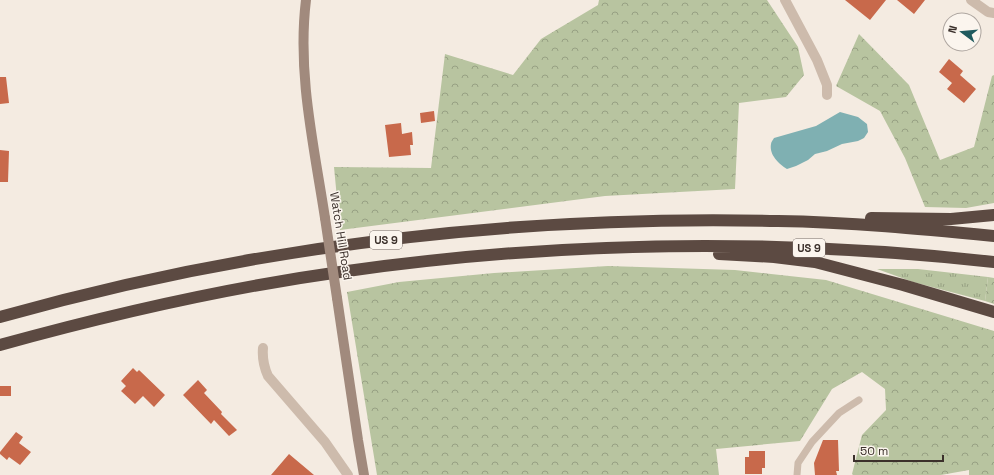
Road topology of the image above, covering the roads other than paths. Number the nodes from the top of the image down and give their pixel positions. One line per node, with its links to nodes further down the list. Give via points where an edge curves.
1 (306, 0): 17 (street, Watch Hill Road, bridge, via 303,32 306,92)
2 (785, 0): 5 (street, via 817,60 827,85)
3 (971, 0): 4 (street, via 988,12)
4 (994, 13)
5 (827, 95)
6 (994, 215): 7 (highway, via 924,220 887,218)
7 (779, 221): 8 (highway, US 9, via 838,223); 12 (highway, US 9, via 674,220 571,224 377,240 195,270 85,295)
8 (994, 236)
9 (624, 248): 10 (highway, US 9, via 780,246 892,252); 11 (highway, via 815,262); 13 (highway, US 9, via 520,252 334,273 164,304)
10 (994, 262)
11 (994, 312)
12 (0, 318)
13 (0, 344)
14 (263, 348): 16 (street, via 262,358 268,376 325,442)
15 (860, 400): 18 (lane, via 839,414 812,442 798,463)
16 (348, 475)
17 (364, 475)
18 (797, 475)

